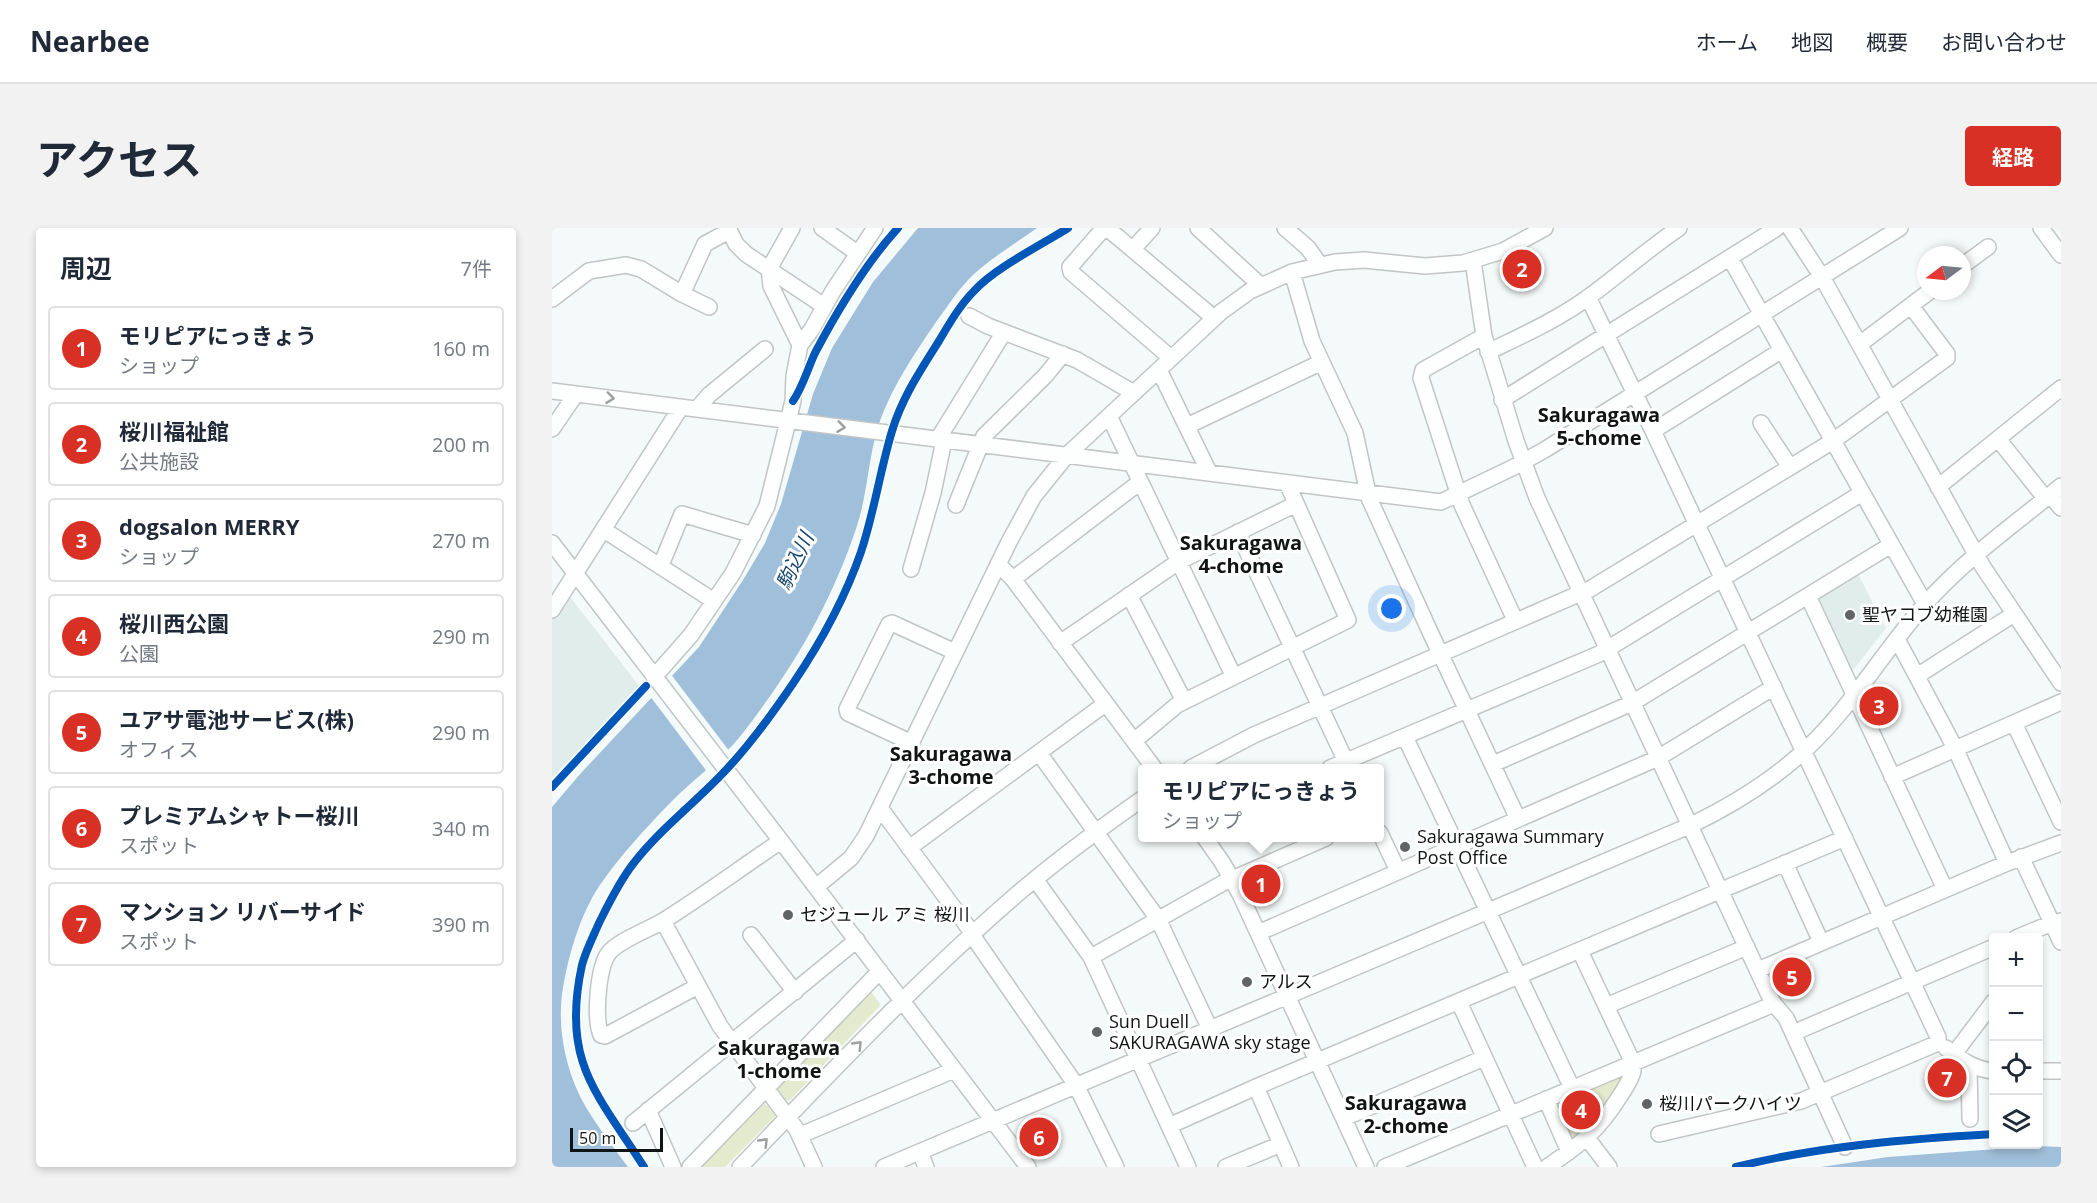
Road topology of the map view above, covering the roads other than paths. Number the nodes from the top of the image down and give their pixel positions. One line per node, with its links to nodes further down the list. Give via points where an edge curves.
1 (792, 228): 23 (street)
2 (822, 228): 17 (street)
3 (875, 228): 17 (street)
4 (1106, 228): 16 (street); 46 (street, via 1070,267 1071,272)
5 (1152, 228): 16 (street)
6 (1198, 228): 26 (street)
7 (1285, 228): 22 (street)
8 (1679, 228): 28 (street)
9 (1777, 228): 19 (street)
10 (1790, 228): 25 (street)
11 (1900, 228): 25 (street)
12 (2041, 228): 18 (street)
13 (729, 229): 23 (street, via 740,249); 27 (street, via 706,242)
14 (1541, 229): 21 (street, via 1503,251)
15 (1988, 247): 20 (street)
16 (1133, 249): 36 (street)
17 (857, 253): 31 (street)
18 (2061, 255)
19 (1730, 258): 34 (street); 38 (street)
20 (1971, 259)
21 (1473, 261): 22 (street, via 1434,266 1361,260); 39 (street)
22 (1320, 265): 24 (street)
23 (769, 269): 31 (street); 41 (street, via 771,286)
24 (1292, 272): 26 (street); 47 (street, via 1307,328)
25 (1822, 277): 34 (street); 40 (street)
26 (1260, 285): 36 (street)
27 (682, 294): 29 (street, via 641,269 617,265 584,273); 33 (street)
28 (1588, 297): 38 (street); 44 (street)
29 (552, 299)
30 (1919, 300): 32 (street)
31 (824, 306): 41 (street)
32 (1911, 306): 40 (street); 55 (street, via 1947,358)
33 (709, 307)
34 (1762, 314): 43 (street); 53 (street)
35 (969, 316): 37 (street)
36 (1214, 318): 46 (street)
37 (1004, 332): 45 (street); 63 (street)
38 (1608, 334): 53 (street); 54 (street)
39 (1484, 336): 44 (street); 78 (street, via 1421,374)
40 (1860, 344): 55 (street)
41 (800, 345): 58 (street)
42 (765, 349): 56 (street)
43 (1782, 350): 62 (street); 65 (street)
44 (1488, 352): 54 (street)
45 (1063, 354): 51 (street); 66 (street)
46 (1171, 358): 48 (street)
47 (1322, 362): 60 (street); 75 (street, via 1353,425)
48 (1159, 370): 51 (street); 60 (street)
49 (2061, 387): 64 (street)
50 (552, 391): 52 (street)
51 (1134, 393): 57 (street)
52 (576, 394): 56 (street, one-way to 56); 61 (street)
53 (1635, 394): 62 (street); 68 (street)
54 (1502, 400): 68 (street)
55 (1890, 400): 65 (street); 74 (street)
56 (689, 408): 58 (street); 83 (street)
57 (1109, 417): 67 (street); 69 (street)
58 (791, 421): 63 (street, one-way to 63); 85 (street, via 769,499)
59 (1761, 423): 70 (street)
60 (1188, 426): 71 (street)
61 (552, 429)
62 (1653, 431): 82 (street)
63 (941, 439): 66 (street); 92 (street, via 933,493)
64 (1998, 439): 74 (street); 77 (street)
65 (1833, 441): 70 (street); 76 (street)
66 (980, 444): 67 (street); 80 (street)
67 (1067, 455): 69 (street); 90 (street, via 1034,496)
68 (1523, 462): 78 (street); 96 (street)
69 (1132, 465): 71 (street); 72 (street)
70 (1790, 467): 82 (street)
71 (1209, 472): 73 (street)
72 (1140, 482): 89 (street); 94 (street)
73 (1287, 483): 75 (street); 79 (street)
74 (1938, 487): 88 (street)
75 (1368, 492): 78 (street, via 1441,502); 110 (street)
76 (1862, 493): 87 (street); 95 (street)
77 (2052, 493): 81 (street); 88 (street)
78 (1459, 495): 103 (street)
79 (1296, 504): 84 (street); 107 (street, via 1349,617 1347,622)
80 (956, 505)
81 (2061, 508)
82 (1696, 524): 95 (street); 96 (street)
83 (604, 530): 91 (street); 93 (street)
84 (1238, 532): 89 (street); 107 (street)
85 (753, 535): 91 (street, via 682,514); 99 (street)
86 (552, 543): 93 (street)
87 (1891, 545): 98 (street); 100 (street)
88 (1976, 555): 100 (street); 102 (street)
89 (1178, 562): 97 (street); 111 (street)
90 (998, 564): 94 (street); 109 (street)
91 (661, 565): 99 (street)
92 (911, 568)
93 (575, 574): 101 (street); 113 (street)
94 (1013, 579): 106 (street)
95 (1722, 579): 104 (street); 108 (street)
96 (1581, 593): 103 (street); 108 (street)
97 (1129, 595): 106 (street); 117 (street)
98 (1808, 596): 104 (street); 116 (street)
99 (714, 601): 113 (street)
100 (1925, 604): 105 (street)
101 (552, 610)
102 (2014, 614): 112 (street); 114 (street)
103 (1515, 620): 110 (street)
104 (1747, 632): 115 (street); 119 (street)
105 (1897, 639): 112 (street); 116 (street)
106 (1060, 643): 120 (street)
107 (1293, 649): 111 (street); 121 (street)
108 (1607, 649): 119 (street); 122 (street)
109 (955, 652): 126 (street); 126 (street, via 889,624 848,709 848,713)
110 (1440, 654): 121 (street); 122 (street)
111 (1234, 676): 117 (street)
112 (1917, 676): 127 (street)
113 (655, 679): 144 (street)
114 (2061, 683)
115 (1774, 687): 128 (street); 130 (street)
116 (1854, 694): 128 (street); 136 (street)
117 (1184, 701): 125 (street)
118 (2061, 702): 123 (street)
119 (1632, 703): 130 (street); 135 (street)
120 (1105, 704): 125 (street); 129 (street)
121 (1320, 707): 132 (street); 133 (street)
122 (1467, 710): 124 (street); 135 (street)
123 (2014, 723): 127 (street); 140 (street)
124 (1405, 737): 134 (street); 149 (street)
125 (1134, 741): 131 (street)
126 (912, 743): 138 (street)
127 (1955, 748): 136 (street); 151 (street)
128 (1804, 750): 141 (street, via 1747,795); 143 (street)
129 (1039, 753): 142 (street); 150 (street)
130 (1658, 758): 139 (street); 141 (street)
131 (1151, 764)
132 (1199, 764)
133 (1348, 764)
134 (1350, 764)
135 (1493, 764): 139 (street)
136 (1892, 777): 157 (street)
137 (1138, 803): 142 (street)
138 (880, 808): 150 (street); 156 (street, via 852,858)
139 (1518, 819): 149 (street)
140 (2061, 822)
141 (1689, 826): 158 (street); 159 (street)
142 (1096, 832): 154 (street); 161 (street)
143 (1845, 837): 152 (street); 160 (street)
144 (781, 841): 156 (street); 162 (street)
145 (1384, 841): 153 (street)
146 (1208, 842): 155 (street)
147 (1315, 842): 155 (street)
148 (2061, 843): 151 (street)
149 (1456, 846): 153 (street); 159 (street)
150 (909, 848): 166 (street)
151 (2014, 860): 157 (street); 163 (street)
152 (1785, 863): 158 (street); 169 (street)
153 (1398, 871): 164 (street)
154 (1035, 879): 166 (street); 174 (street)
155 (1232, 879): 161 (street); 164 (street)
156 (816, 887): 168 (street)
157 (1945, 889): 160 (street)
158 (1720, 891): 171 (street); 173 (street)
159 (1487, 911): 177 (street); 181 (street)
160 (1882, 916): 169 (street); 178 (street)
161 (1158, 919): 174 (street); 187 (street)
162 (663, 921): 179 (street); 179 (street, via 608,954 598,1002 601,1035)
163 (2056, 922): 165 (street); 170 (street)
164 (1258, 933): 181 (street)
165 (2028, 933)
166 (972, 934): 182 (street); 201 (street)
167 (751, 935): 180 (street)
168 (857, 940): 176 (street); 180 (street)
169 (1821, 942): 175 (street)
170 (2061, 942)
171 (1747, 947): 175 (street); 185 (street)
172 (1989, 949): 178 (street)
173 (1580, 951): 177 (street); 185 (street)
174 (1091, 957): 193 (street)
175 (1758, 970): 184 (street)
176 (880, 971): 182 (street); 203 (street)
177 (1519, 977): 183 (street); 204 (street)
178 (1912, 981): 188 (street); 190 (street, via 1938,1034)
179 (698, 986): 189 (street)
180 (795, 992): 189 (street)
181 (1287, 996): 187 (street); 194 (street)
182 (902, 1000): 197 (street); 209 (street, one-way to 182)
183 (1459, 1002): 192 (street); 194 (street)
184 (1774, 1004): 188 (street); 195 (street)
185 (1606, 1006): 195 (street)
186 (1989, 1007): 191 (street)
187 (1210, 1029): 193 (street)
188 (1793, 1033): 205 (street)
189 (732, 1043): 203 (street); 207 (street)
190 (1938, 1043): 191 (street); 205 (street)
191 (1954, 1054): 196 (street)
192 (1484, 1058): 208 (street); 210 (street)
193 (1138, 1059): 201 (street); 214 (street)
194 (1317, 1061): 202 (street); 210 (street)
195 (1633, 1064): 204 (street); 217 (street, via 1625,1088 1604,1121)
196 (1969, 1064): 198 (street); 211 (street)
197 (954, 1070): 212 (street); 216 (street)
198 (1989, 1070)
199 (2043, 1071): 200 (street)
200 (2061, 1071)
201 (1076, 1085): 212 (street); 229 (street)
202 (1256, 1087): 214 (street); 218 (street)
203 (766, 1088): 209 (street); 223 (street)
204 (1572, 1088): 206 (street)
205 (1820, 1093): 215 (street, via 1801,1101); 219 (street)
206 (1546, 1099): 208 (street); 221 (street)
207 (648, 1110): 213 (street); 222 (street)
208 (1511, 1114): 234 (street); 235 (street)
209 (788, 1117): 216 (street); 224 (street, one-way to 209)
210 (1344, 1118): 233 (street)
211 (1970, 1119)
212 (993, 1121): 220 (street); 228 (street)
213 (633, 1123)
214 (1169, 1126): 230 (street)
215 (1659, 1134)
216 (801, 1135): 225 (street)
217 (1587, 1138): 221 (street); 237 (street)
218 (1281, 1144): 231 (street); 232 (street)
219 (1845, 1147)
220 (920, 1152): 226 (street); 227 (street)
221 (1569, 1152): 236 (street)
222 (673, 1167)
223 (690, 1167)
224 (740, 1167)
225 (814, 1167)
226 (884, 1167)
227 (926, 1167)
228 (1028, 1167)
229 (1116, 1167)
230 (1188, 1167)
231 (1226, 1167)
232 (1291, 1167)
233 (1365, 1167)
234 (1385, 1167)
235 (1535, 1167)
236 (1547, 1167)
237 (1609, 1167)

